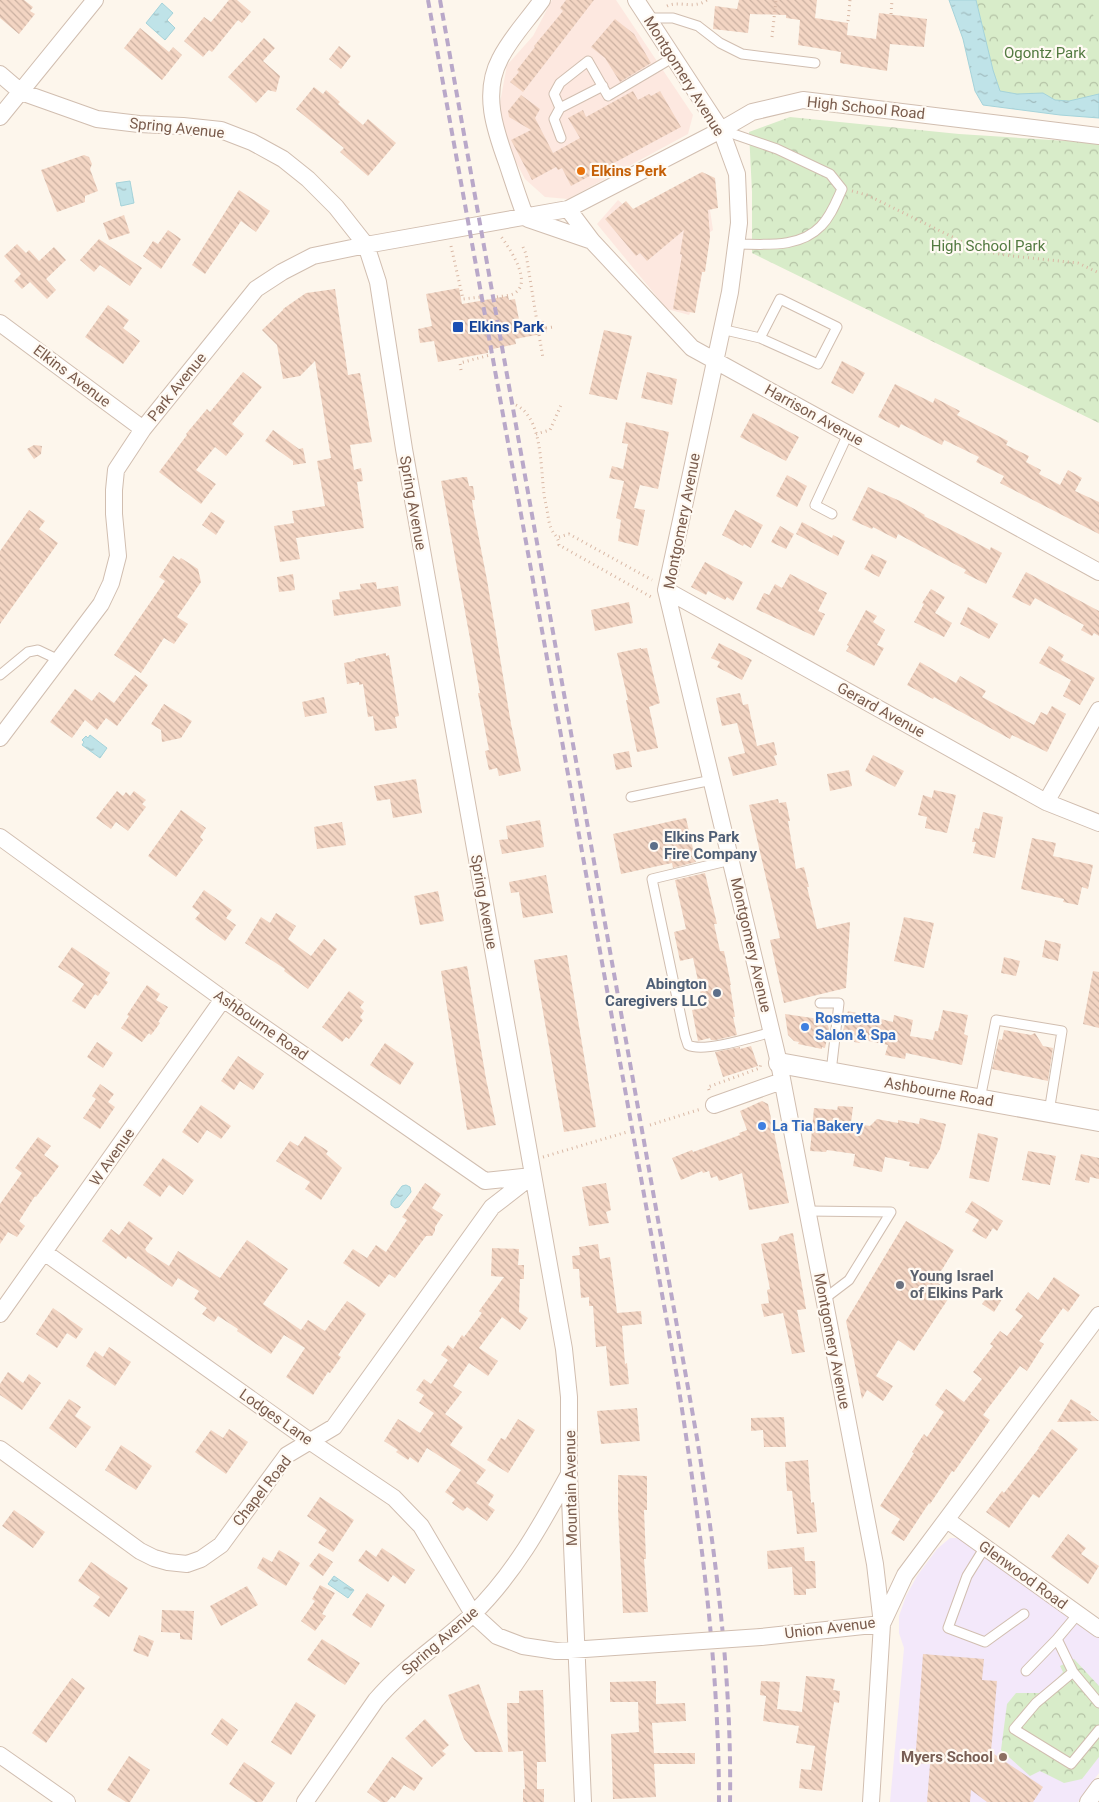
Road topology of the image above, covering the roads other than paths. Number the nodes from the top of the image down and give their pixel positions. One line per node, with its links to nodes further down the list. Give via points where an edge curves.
1 (95, 0): 9 (street)
2 (542, 0): 16 (street, via 498,61 491,86 495,129)
3 (636, 0): 4 (street, Montgomery Avenue)
4 (654, 14): 5 (street, Montgomery Avenue); 6 (lane, via 698,26 720,43 742,54)
5 (674, 57): 8 (lane, via 608,96); 12 (street, Montgomery Avenue)
6 (815, 63)
7 (0, 74): 9 (street, Spring Avenue)
8 (603, 86): 10 (lane); 10 (lane, via 588,61 560,83 554,94)
9 (21, 92): 11 (street); 19 (street, Spring Avenue, via 97,119 221,130 252,142 308,178)
10 (560, 108): 14 (lane, via 554,119)
11 (0, 117)
12 (722, 130): 13 (street, High School Road, via 752,112 803,100); 15 (street, High School Road); 18 (street, Montgomery Avenue, via 737,174 739,223); 18 (lane, via 830,174 842,189 821,227 803,238 780,245)
13 (1099, 136)
14 (561, 138)
15 (568, 210): 16 (street, Park Avenue); 17 (street, Harrison Avenue)
16 (526, 218): 17 (street); 19 (street, Park Avenue)
17 (592, 242): 23 (street, Harrison Avenue, via 692,348)
18 (736, 244): 21 (street, Montgomery Avenue)
19 (366, 245): 24 (street, Park Avenue, via 313,256 256,289); 48 (street, Spring Avenue, via 378,282 404,449)
20 (0, 323): 24 (street, Elkins Avenue)
21 (721, 329): 22 (lane); 23 (street, Montgomery Avenue)
22 (760, 338): 22 (lane, via 780,299 837,328 818,364)
23 (715, 360): 25 (street, Harrison Avenue); 28 (street, Montgomery Avenue)
24 (143, 429): 29 (street, Park Avenue, via 116,470 114,498 118,556 111,583 101,604)
25 (848, 434): 26 (lane, via 815,505); 27 (street, Harrison Avenue)
26 (832, 514)
27 (1099, 572)
28 (658, 591): 33 (street, Montgomery Avenue); 35 (street, Gerard Avenue)
29 (59, 660): 30 (lane, via 38,650 28,652); 32 (street, Park Avenue)
30 (0, 675)
31 (1099, 710): 35 (street)
32 (0, 738)
33 (712, 780): 34 (lane); 38 (street, Montgomery Avenue)
34 (631, 797)
35 (1046, 802): 36 (street, Gerard Avenue)
36 (1099, 823)
37 (0, 838): 39 (street, Ashbourne Road)
38 (730, 860): 41 (street, Montgomery Avenue); 41 (lane, via 652,878 685,1036 688,1045 695,1048)
39 (223, 999): 48 (street, Ashbourne Road, via 485,1181); 50 (street, W Avenue)
40 (820, 1003): 43 (lane, via 840,1003)
41 (772, 1032): 42 (street, Montgomery Avenue)
42 (781, 1072): 43 (street, Ashbourne Road); 45 (street); 49 (street, Montgomery Avenue)
43 (831, 1072): 44 (street, Ashbourne Road)
44 (980, 1099): 46 (street, Ashbourne Road); 46 (lane, via 996,1020 1062,1031)
45 (714, 1105)
46 (1049, 1112): 47 (street, Ashbourne Road)
47 (1099, 1121)
48 (531, 1169): 54 (street, Chapel Road, via 492,1207 334,1427); 56 (street, Mountain Avenue, via 564,1349 569,1396)
49 (808, 1211): 51 (street, Montgomery Avenue); 51 (lane, via 891,1212 848,1280)
50 (44, 1252): 52 (street, W Avenue); 54 (street, Lodges Lane)
51 (824, 1299): 62 (street, Montgomery Avenue, via 875,1564)
52 (0, 1314)
53 (1099, 1315): 57 (street, Union Avenue)
54 (311, 1442): 55 (street, Chapel Road, via 287,1456 221,1545 187,1564 168,1562 140,1551); 59 (street, Lodges Lane, via 394,1498 421,1526)
55 (0, 1449)
56 (569, 1475): 59 (street, Spring Avenue, via 523,1554 498,1588); 65 (street, Mountain Avenue)
57 (947, 1520): 58 (street, Glenwood Road); 62 (street, Union Avenue, via 905,1575)
58 (985, 1547): 60 (lane, via 967,1576 948,1628 986,1642); 61 (street, Glenwood Road)
59 (473, 1614): 65 (street, Union Avenue, via 498,1636 510,1641 541,1649); 73 (street, Spring Avenue, via 387,1687)
60 (1024, 1614)
61 (1078, 1614): 63 (street, Glenwood Road); 64 (lane)
62 (882, 1624): 65 (street, Union Avenue, bridge, via 761,1637); 75 (street, Montgomery Avenue)
63 (1099, 1629)
64 (1057, 1639): 66 (lane); 67 (lane)
65 (576, 1649): 74 (street, Mountain Avenue)
66 (1026, 1671)
67 (1073, 1672): 68 (lane); 69 (lane, via 1036,1703 1014,1729 1071,1764)
68 (1099, 1703)
69 (1099, 1730)
70 (0, 1755): 72 (street)
71 (1099, 1787): 76 (street)
72 (67, 1802)
73 (305, 1802)
74 (583, 1802)
75 (871, 1802)
76 (1088, 1802)

